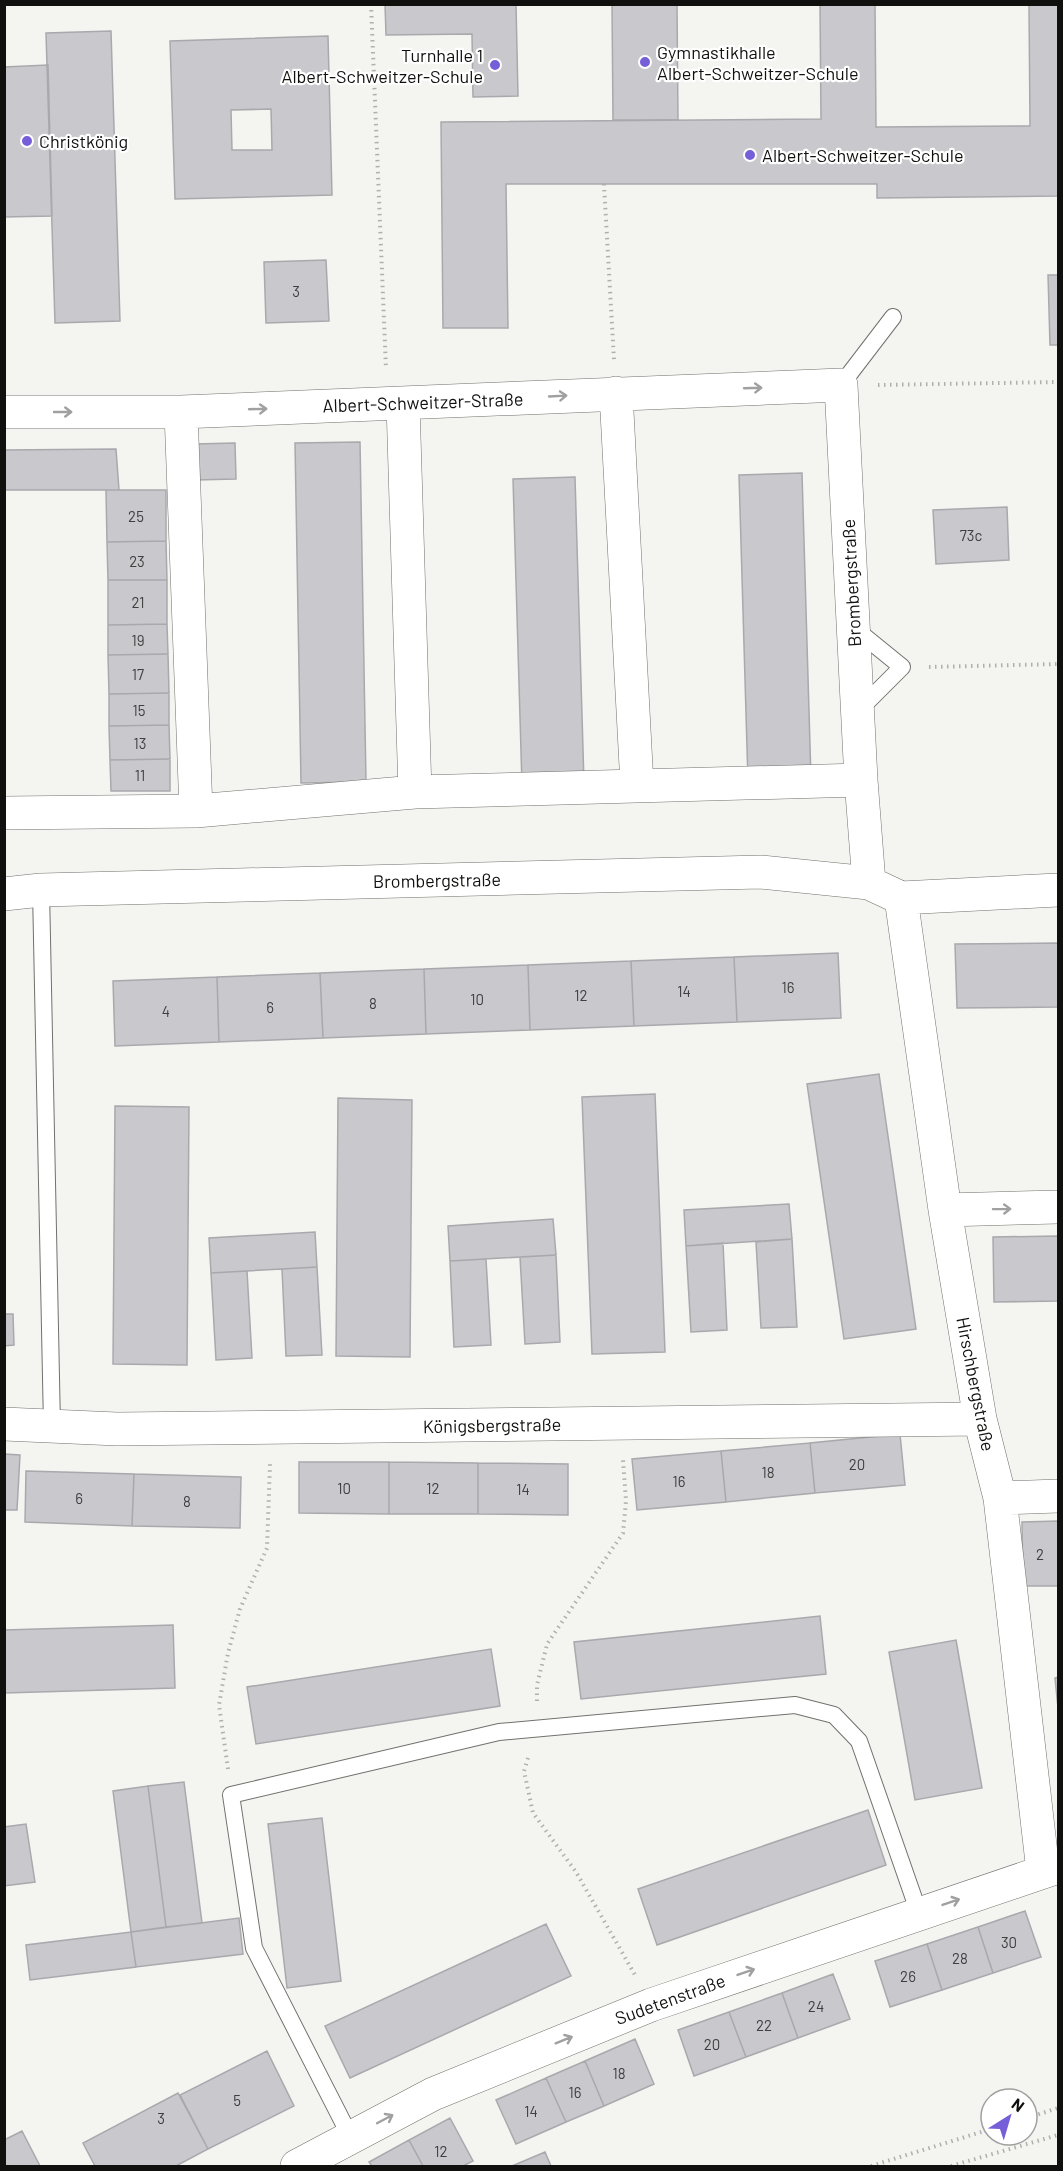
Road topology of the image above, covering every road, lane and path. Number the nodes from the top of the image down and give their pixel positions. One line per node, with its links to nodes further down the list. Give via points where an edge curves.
1 (371, 4): 7 (path)
2 (604, 184): 6 (path)
3 (892, 316): 5 (lane)
4 (1059, 382): 5 (path)
5 (841, 385): 6 (street, Albert-Schweitzer-Straße, one-way to 5); 10 (street, Brombergstraße)
6 (616, 393): 7 (street, Albert-Schweitzer-Straße, one-way to 6); 15 (street)
7 (395, 404): 9 (street, Albert-Schweitzer-Straße, one-way to 7); 16 (street)
8 (4, 412): 9 (street, Albert-Schweitzer-Straße, one-way to 9)
9 (182, 412): 17 (street)
10 (853, 627): 12 (lane); 13 (street, Brombergstraße)
11 (1059, 664): 12 (path)
12 (902, 667): 13 (lane)
13 (857, 712): 14 (street, Brombergstraße)
14 (861, 780): 15 (street); 19 (street, Brombergstraße)
15 (637, 785): 16 (street)
16 (415, 792): 17 (street)
17 (196, 811): 18 (street)
18 (4, 813)
19 (869, 883): 20 (street, Brombergstraße, via 761,872); 23 (street, Brombergstraße)
20 (42, 890): 22 (street, Brombergstraße); 29 (lane)
21 (1059, 890): 23 (street, Brombergstraße)
22 (4, 894)
23 (901, 898): 25 (street, Hirschbergstraße)
24 (1059, 1207): 25 (street, one-way to 24)
25 (945, 1210): 26 (street, Hirschbergstraße)
26 (981, 1419): 28 (street, Königsbergstraße); 32 (street, Hirschbergstraße)
27 (4, 1424): 29 (street, Königsbergstraße)
28 (621, 1424): 30 (street, Königsbergstraße); 33 (path, via 626,1501 623,1533 547,1644 537,1685)
29 (52, 1426): 30 (street, Königsbergstraße)
30 (272, 1427): 34 (path, via 267,1548 240,1609 219,1705)
31 (1059, 1496): 32 (street)
32 (1000, 1498): 35 (street, Hirschbergstraße)
33 (536, 1728): 34 (lane, via 499,1732); 36 (lane, via 795,1705 834,1715 859,1741); 37 (path, via 524,1771 533,1813 576,1872)
34 (231, 1795): 42 (lane, via 254,1948)
35 (1051, 1869): 36 (street, Sudetenstraße, one-way to 35)
36 (919, 1913): 37 (street, Sudetenstraße, one-way to 36)
37 (651, 2004): 42 (street, Sudetenstraße, one-way to 37, via 433,2094)
38 (1059, 2108): 39 (path)
39 (1039, 2114)
40 (979, 2133): 44 (path)
41 (1059, 2134): 45 (path)
42 (351, 2138): 43 (street, Sudetenstraße)
43 (297, 2166)
44 (872, 2166)
45 (951, 2166)

